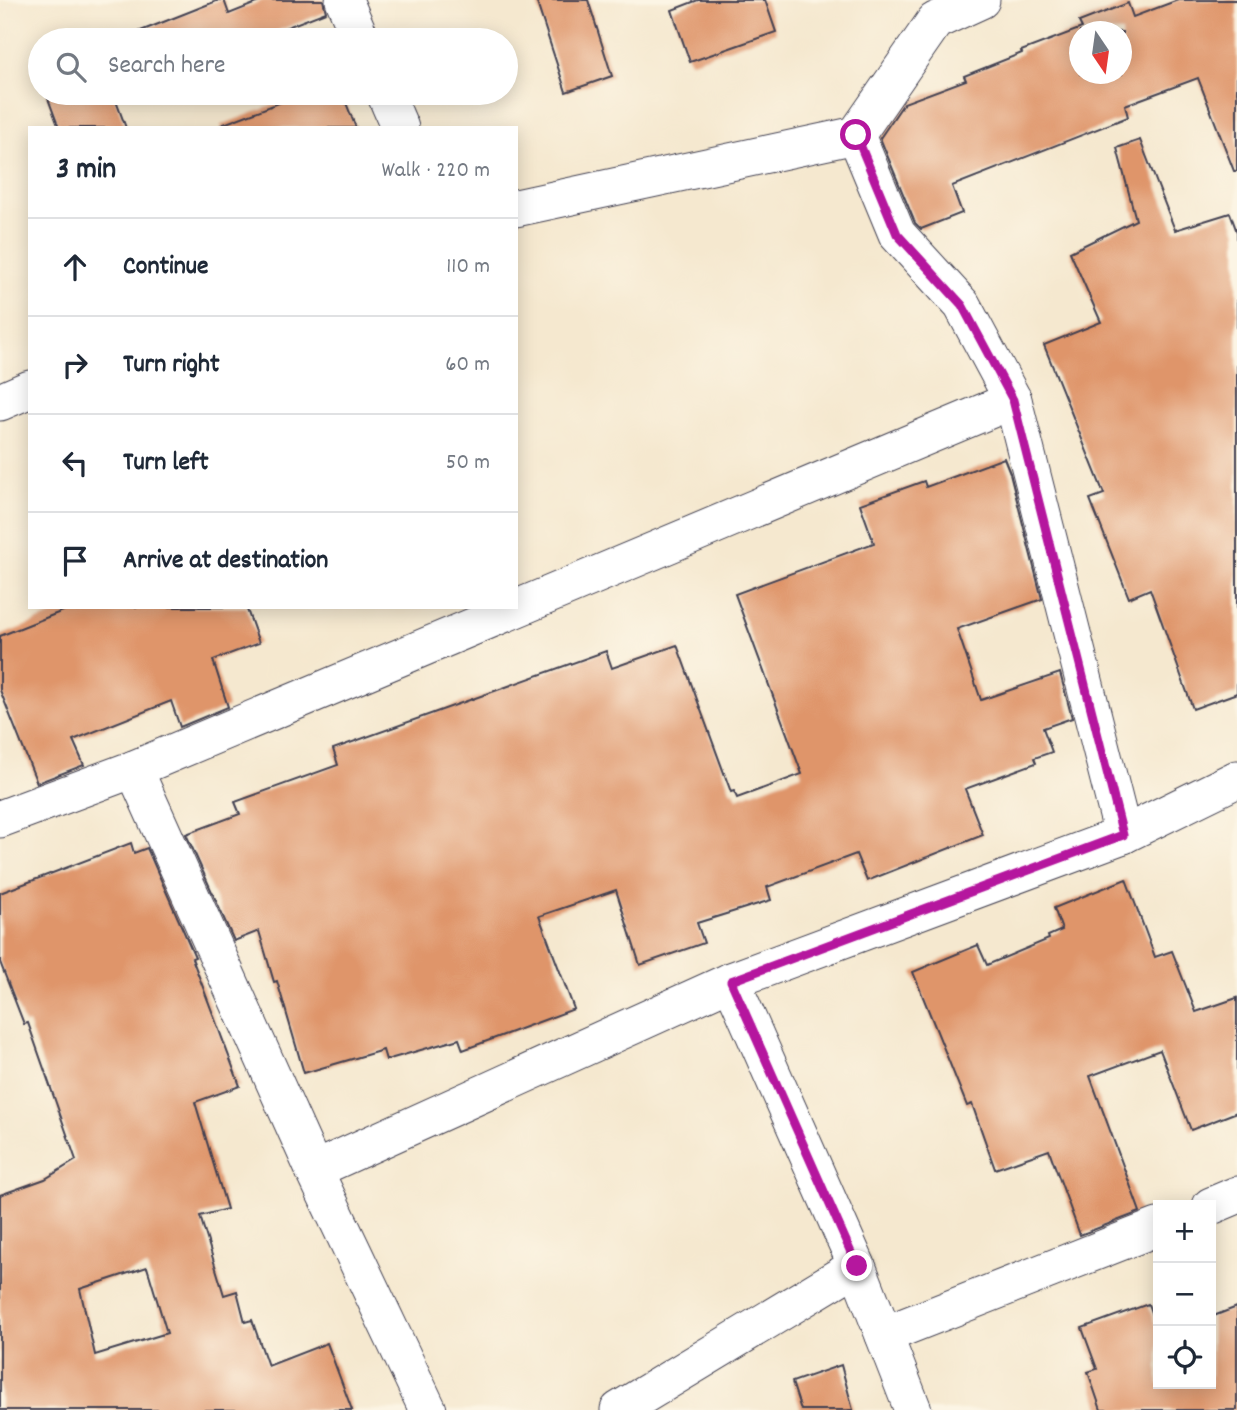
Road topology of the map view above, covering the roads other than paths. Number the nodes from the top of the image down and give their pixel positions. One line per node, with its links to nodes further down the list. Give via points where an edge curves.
1 (344, 0): 3 (street)
2 (981, 0): 6 (street, via 935,21)
3 (356, 28)
4 (390, 105): 5 (street)
5 (399, 126)
6 (856, 135): 7 (street); 9 (street, via 897,234 962,305)
7 (518, 208)
8 (28, 390): 10 (street)
9 (1013, 400): 11 (street); 16 (street)
10 (0, 402)
11 (518, 608)
12 (515, 609): 13 (street)
13 (134, 769): 15 (street); 18 (street)
14 (1237, 779): 16 (street)
15 (0, 819)
16 (1123, 835): 17 (street)
17 (731, 981): 18 (street); 22 (street)
18 (314, 1170): 24 (street)
19 (1237, 1195): 20 (street)
20 (1216, 1204)
21 (1153, 1229): 23 (street)
22 (857, 1266): 23 (street); 25 (street)
23 (884, 1335): 26 (street)
24 (428, 1410)
25 (619, 1410)
26 (913, 1410)

